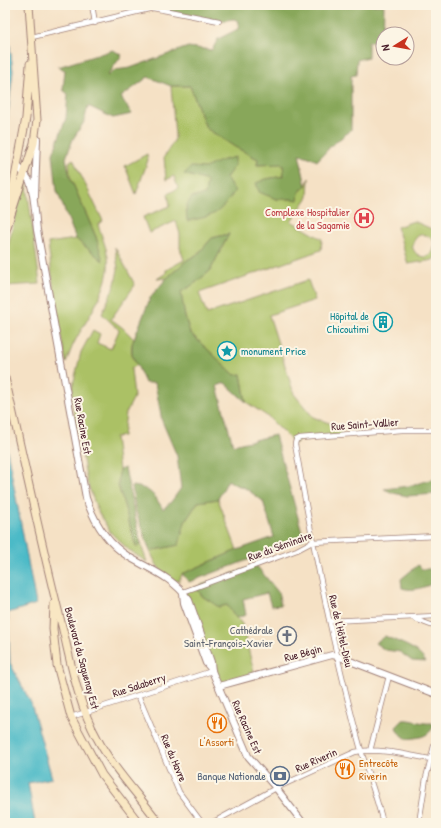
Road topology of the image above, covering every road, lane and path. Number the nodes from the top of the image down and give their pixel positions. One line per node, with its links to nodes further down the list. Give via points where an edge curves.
1 (29, 5): 5 (main road)
2 (92, 5): 4 (street)
3 (219, 21): 4 (street, via 153,8)
4 (95, 23): 5 (street)
5 (32, 41): 6 (main road); 7 (main road, via 26,118)
6 (37, 120): 8 (main road, via 34,143); 9 (street, Rue Racine Est)
7 (17, 164): 8 (street, Rue Racine Est); 10 (main road)
8 (24, 174): 9 (street, Rue Racine Est, via 29,181); 11 (main road)
9 (36, 221): 17 (street, Rue Racine Est, via 91,514 113,544 128,556 162,574)
10 (5, 228)
11 (5, 233)
12 (5, 378): 18 (main road, Boulevard du Saguenay Est)
13 (436, 430): 14 (street, Rue Saint-Vallier, via 402,430)
14 (296, 440): 16 (street, Rue de l'Hôtel-Dieu)
15 (436, 536): 16 (street, Rue du Séminaire)
16 (312, 542): 17 (street, Rue du Séminaire, via 297,550); 21 (street, Rue de l'Hôtel-Dieu)
17 (183, 592): 24 (street, Rue Racine Est, via 189,600)
18 (54, 596): 29 (main road, Boulevard du Saguenay Est); 30 (main road, Boulevard du Saguenay Est, via 53,629 57,665)
19 (436, 616): 20 (street)
20 (413, 618): 21 (street); 22 (street)
21 (330, 621): 23 (street, Rue de l'Hôtel-Dieu)
22 (436, 627)
23 (338, 656): 25 (street, Rue Bégin); 26 (street, Rue Bégin, via 332,655); 32 (street, Rue de l'Hôtel-Dieu)
24 (212, 670): 26 (street, Rue Racine Est); 28 (street, Rue Salaberry)
25 (389, 676): 27 (street, Rue Bégin); 33 (street)
26 (219, 686): 35 (street, Rue Racine Est, via 248,756)
27 (436, 694)
28 (138, 695): 29 (street, Rue Salaberry); 38 (street, Rue du Havre, via 179,792)
29 (85, 712): 30 (street, Rue Salaberry); 37 (main road, Boulevard du Saguenay Est, via 110,759)
30 (72, 717): 36 (main road, Boulevard du Saguenay Est, via 102,775)
31 (436, 738): 34 (street)
32 (361, 750): 33 (street, Rue Riverin); 35 (street, Rue Riverin); 41 (street, Rue de l'Hôtel-Dieu)
33 (370, 751): 34 (street, Rue Riverin, via 386,751)
34 (433, 759): 42 (street, via 426,778)
35 (276, 788): 39 (street, Rue Riverin); 40 (street, Rue Racine Est)
36 (139, 823)
37 (159, 823)
38 (202, 823)
39 (212, 823)
40 (303, 823)
41 (383, 823)
42 (419, 823)

